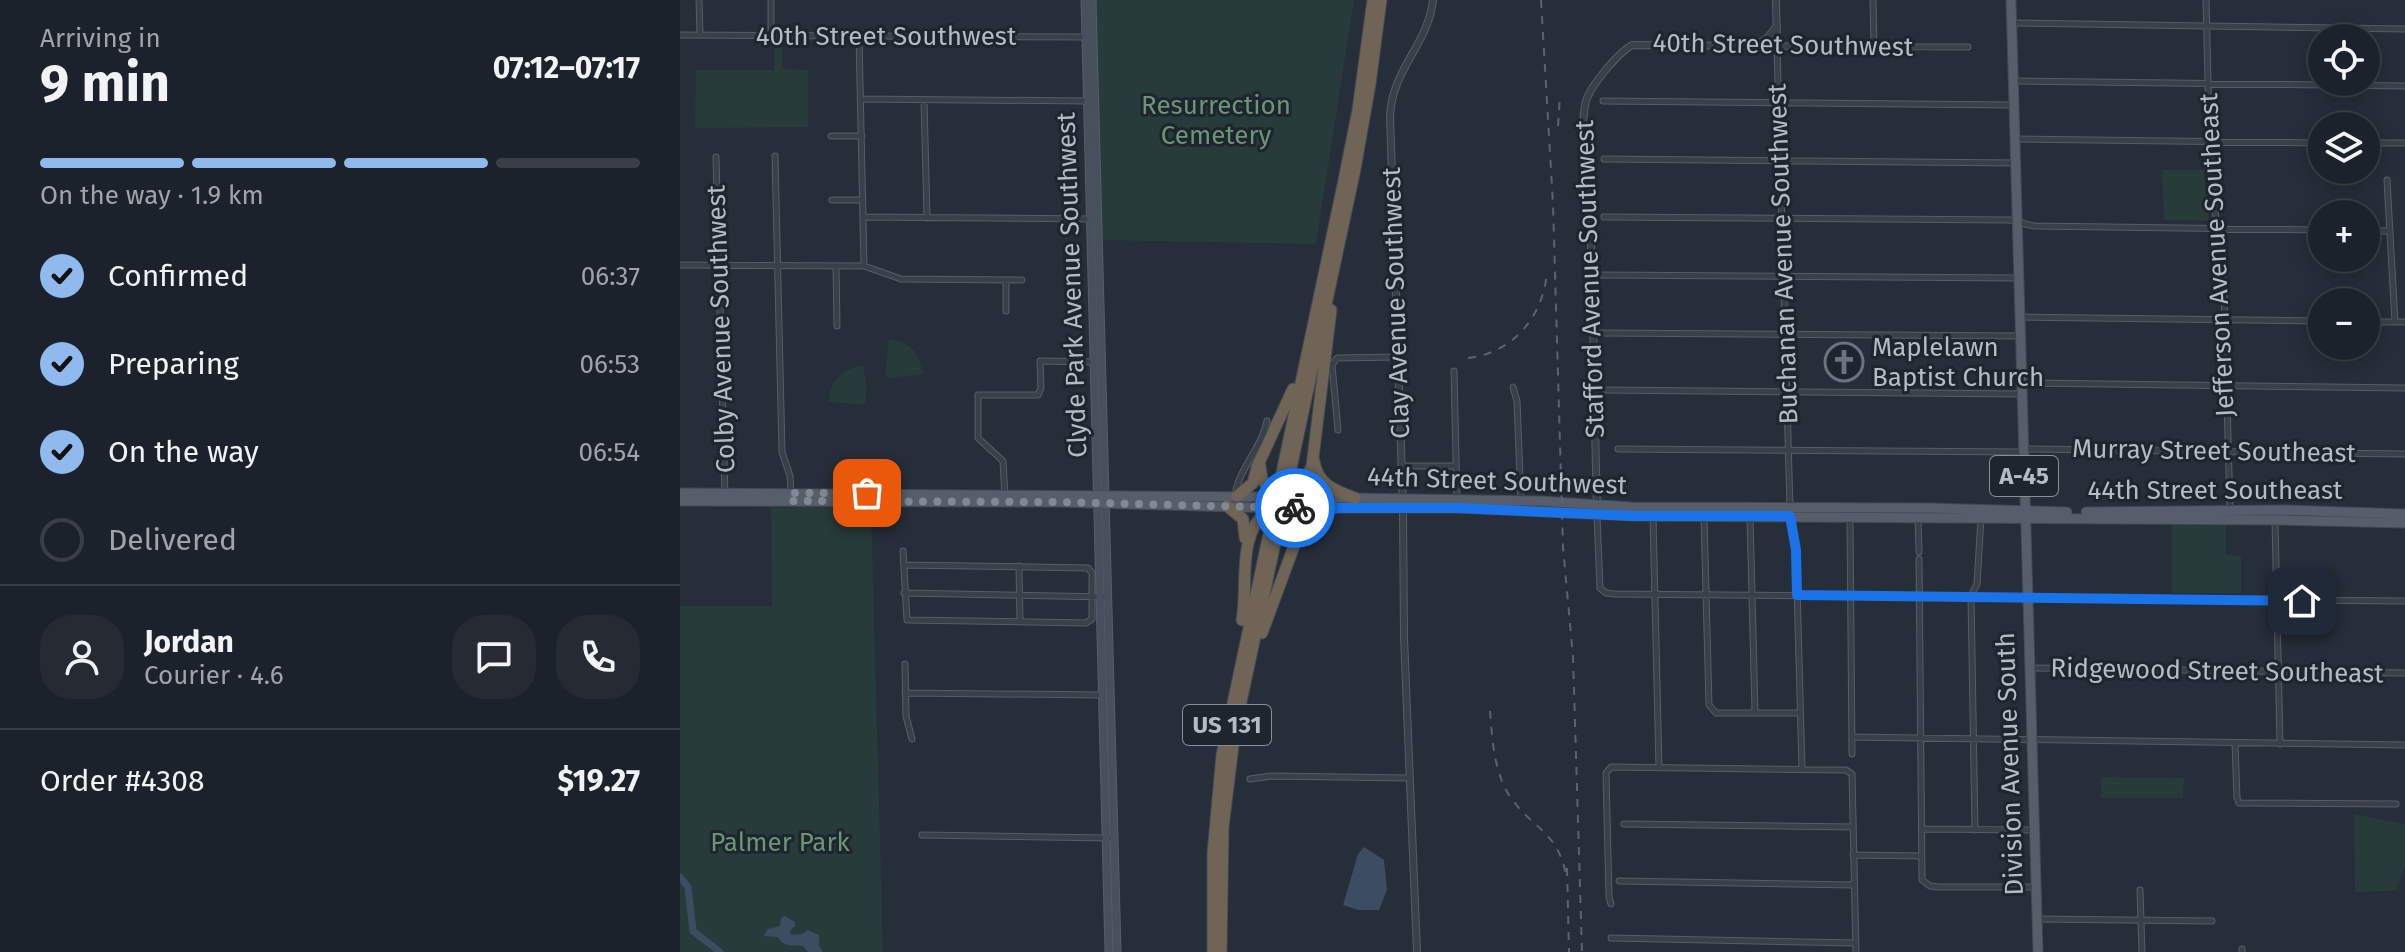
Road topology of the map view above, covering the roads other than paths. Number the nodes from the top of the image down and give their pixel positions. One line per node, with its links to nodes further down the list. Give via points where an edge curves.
1 (699, 0): 17 (street)
2 (771, 0): 18 (street)
3 (1085, 0): 20 (main road, Clyde Park Avenue Southwest)
4 (1092, 0): 20 (main road, Clyde Park Avenue Southwest)
5 (1373, 0): 59 (highway, US 131)
6 (1381, 0): 50 (highway, US 131)
7 (1433, 0): 83 (street, Clay Avenue Southwest, via 1424,34 1400,73 1391,108)
8 (1776, 0): 13 (street, Buchanan Avenue Southwest)
9 (1873, 0): 23 (street)
10 (2011, 0): 12 (main road, Division Avenue South / A-45)
11 (2206, 0): 14 (street, Jefferson Avenue Southeast)
12 (2012, 23): 14 (street); 26 (main road, Division Avenue South / A-45)
13 (1777, 26): 21 (street); 22 (street, Buchanan Avenue Southwest)
14 (2206, 26): 15 (street); 27 (street, Jefferson Avenue Southeast)
15 (2405, 29)
16 (680, 35): 17 (street, 40th Street Southwest)
17 (700, 35): 18 (street, 40th Street Southwest)
18 (771, 35): 19 (street, 40th Street Southwest)
19 (859, 36): 20 (street, 40th Street Southwest); 29 (street)
20 (1089, 37): 31 (main road, Clyde Park Avenue Southwest)
21 (1754, 45): 22 (street, 40th Street Southwest); 25 (street, 40th Street Southwest, via 1638,44 1627,48)
22 (1777, 46): 23 (street, 40th Street Southwest); 33 (street, Buchanan Avenue Southwest)
23 (1874, 47): 24 (street, 40th Street Southwest)
24 (1968, 47)
25 (1608, 70): 121 (street, Stafford Avenue Southwest, via 1590,92 1585,114)
26 (2014, 81): 27 (street); 34 (main road, Division Avenue South / A-45)
27 (2208, 83): 28 (street); 38 (street, Jefferson Avenue Southeast)
28 (2405, 86)
29 (860, 99): 30 (street); 36 (street)
30 (924, 100): 31 (street); 53 (street)
31 (1090, 101): 54 (main road, Clyde Park Avenue Southwest)
32 (1603, 101): 33 (street)
33 (1778, 103): 34 (street); 45 (street, Buchanan Avenue Southwest)
34 (2014, 105): 37 (main road, Division Avenue South / A-45)
35 (831, 136): 36 (street)
36 (862, 136): 49 (street)
37 (2015, 138): 38 (street); 46 (main road, Division Avenue South / A-45)
38 (2209, 141): 39 (street); 57 (street, Jefferson Avenue Southeast)
39 (2308, 143)
40 (2380, 143): 41 (street)
41 (2405, 143)
42 (775, 156): 64 (street)
43 (716, 157): 63 (street, Colby Avenue Southwest)
44 (1604, 159): 45 (street)
45 (1780, 160): 46 (street); 55 (street, Buchanan Avenue Southwest)
46 (2016, 163): 56 (main road, Division Avenue South / A-45)
47 (2387, 180): 61 (street)
48 (832, 200): 49 (street)
49 (863, 200): 51 (street)
50 (1348, 203): 98 (highway); 166 (highway, US 131)
51 (864, 217): 53 (street); 66 (street)
52 (1604, 217): 55 (street)
53 (927, 218): 54 (street)
54 (1094, 219): 84 (main road, Clyde Park Avenue Southwest)
55 (1782, 219): 56 (street); 68 (street, Buchanan Avenue Southwest)
56 (2017, 223): 57 (street); 69 (main road, Division Avenue South / A-45)
57 (2216, 228): 58 (street); 74 (street, Jefferson Avenue Southeast)
58 (2308, 230)
59 (1333, 231): 101 (highway, via 1292,394); 177 (highway, US 131)
60 (2380, 231): 61 (street)
61 (2388, 231): 77 (street)
62 (680, 265): 63 (street)
63 (720, 265): 64 (street); 107 (street, Colby Avenue Southwest)
64 (778, 266): 65 (street); 106 (street, via 782,452)
65 (836, 266): 66 (street); 79 (street)
66 (864, 266): 70 (street, via 901,279)
67 (1602, 275): 68 (street)
68 (1783, 277): 69 (street); 81 (street, Buchanan Avenue Southwest)
69 (2019, 278): 73 (main road, Division Avenue South / A-45)
70 (1006, 280): 71 (street); 72 (street)
71 (1022, 280)
72 (1006, 311)
73 (2020, 317): 74 (street); 82 (main road, Division Avenue South / A-45)
74 (2224, 319): 75 (street); 87 (street, Jefferson Avenue Southeast)
75 (2308, 321)
76 (2380, 322): 77 (street)
77 (2395, 322): 78 (street)
78 (2405, 322)
79 (837, 326)
80 (1601, 333): 81 (street)
81 (1784, 334): 82 (street); 91 (street, Buchanan Avenue Southwest)
82 (2020, 336): 86 (main road, Division Avenue South / A-45)
83 (1397, 357): 94 (street, via 1337,358 1332,365); 102 (street, Clay Avenue Southwest)
84 (1098, 362): 109 (street, via 1040,361 1038,395 978,395 977,434 1003,461); 110 (main road, Clyde Park Avenue Southwest)
85 (1454, 371): 103 (street)
86 (2022, 383): 87 (street); 92 (main road, Division Avenue South / A-45)
87 (2226, 386): 89 (street); 99 (street, Jefferson Avenue Southeast)
88 (1513, 387): 116 (street)
89 (2405, 388)
90 (1606, 390): 91 (street)
91 (1786, 392): 92 (street); 96 (street, Buchanan Avenue Southwest)
92 (2022, 394): 97 (main road, Division Avenue South / A-45)
93 (1267, 421): 105 (street)
94 (1338, 430)
95 (1618, 449): 96 (street, Murray Street Southeast)
96 (1788, 450): 97 (street, Murray Street Southeast); 126 (street, Buchanan Avenue Southwest)
97 (2024, 450): 99 (street, Murray Street Southeast); 128 (main road, Division Avenue South / A-45)
98 (1314, 451): 108 (highway, via 1321,480); 114 (highway, via 1308,477)
99 (2228, 452): 100 (street, Murray Street Southeast); 122 (street, Jefferson Avenue Southeast)
100 (2405, 454)
101 (1260, 462): 105 (highway, via 1253,483); 114 (highway, via 1262,479)
102 (1401, 466): 103 (street); 115 (street, Clay Avenue Southwest)
103 (1457, 466): 112 (street)
104 (680, 493): 107 (main road, 44th Street Southwest)
105 (1236, 496): 111 (main road, 44th Street Southwest); 114 (main road, 44th Street Southwest)
106 (791, 497): 107 (main road, 44th Street Southwest); 109 (main road, 44th Street Southwest)
107 (725, 498): 113 (main road, 44th Street Southwest)
108 (1355, 498): 114 (main road, 44th Street Southwest); 115 (main road, 44th Street Southwest)
109 (1004, 499): 110 (main road, 44th Street Southwest)
110 (1102, 499): 111 (main road, 44th Street Southwest); 111 (main road, 44th Street Southwest, via 1158,505); 147 (main road, Clyde Park Avenue Southwest)
111 (1180, 500): 117 (main road, 44th Street Southwest)
112 (1457, 500): 115 (main road, 44th Street Southwest); 116 (main road, 44th Street Southwest)
113 (680, 501)
114 (1281, 502): 117 (main road, 44th Street Southwest); 118 (main road, 44th Street Southwest); 140 (highway, via 1295,527); 141 (highway, via 1255,522)
115 (1403, 504): 116 (main road, 44th Street Southwest); 118 (main road, 44th Street Southwest); 181 (street, Clay Avenue Southwest)
116 (1522, 505): 121 (main road, 44th Street Southwest)
117 (1227, 506): 141 (highway, via 1244,522)
118 (1334, 508): 140 (highway, via 1307,515)
119 (1883, 508): 126 (main road, 44th Street Southwest); 127 (main road, 44th Street Southwest); 133 (main road)
120 (1929, 508): 127 (main road, 44th Street Southwest); 128 (main road, 44th Street Southwest); 134 (main road)
121 (1597, 509): 125 (main road, 44th Street Southwest); 130 (main road, 44th Street Southwest); 146 (street, Stafford Avenue Southwest, via 1602,590)
122 (2230, 510): 123 (main road, 44th Street Southeast); 128 (main road, 44th Street Southeast)
123 (2266, 510): 124 (main road, 44th Street Southeast); 136 (main road)
124 (2284, 510): 129 (main road, 44th Street Southeast); 137 (main road)
125 (1746, 512): 126 (main road, 44th Street Southwest); 131 (main road, 44th Street Southwest); 149 (street)
126 (1790, 512): 132 (main road, 44th Street Southwest); 150 (street, Buchanan Avenue Southwest)
127 (1898, 513): 133 (main road, 44th Street Southwest); 134 (main road, 44th Street Southwest)
128 (2025, 514): 135 (main road, 44th Street Southwest); 136 (main road, 44th Street Southeast); 154 (main road, Division Avenue South / A-45)
129 (2405, 514)
130 (1653, 516): 131 (main road, 44th Street Southwest); 146 (street)
131 (1704, 516): 148 (street)
132 (1850, 517): 133 (main road, 44th Street Southwest); 152 (street)
133 (1872, 517)
134 (1918, 518): 135 (main road, 44th Street Southwest); 151 (street)
135 (1981, 518): 153 (street, via 1977,584)
136 (2257, 519): 137 (main road, 44th Street Southeast)
137 (2275, 520): 138 (main road, 44th Street Southeast); 155 (street)
138 (2405, 523)
139 (903, 551): 142 (street)
140 (1290, 554): 166 (highway)
141 (1246, 563): 177 (highway, via 1245,606)
142 (904, 565): 143 (street); 144 (street)
143 (1019, 566): 145 (street); 147 (street, via 1090,568)
144 (904, 593): 145 (street); 157 (street, via 907,620)
145 (1020, 594): 147 (street); 157 (street)
146 (1654, 594): 148 (street); 179 (street)
147 (1100, 595): 157 (street, via 1088,622); 163 (main road, Clyde Park Avenue Southwest); 178 (main road, Clyde Park Avenue Southwest)
148 (1706, 595): 149 (street); 164 (street, via 1712,709)
149 (1751, 595): 150 (street); 164 (street)
150 (1797, 595): 152 (street); 165 (street, Buchanan Avenue Southwest)
151 (1919, 595): 152 (street); 153 (street); 167 (street)
152 (1850, 596): 168 (street)
153 (1971, 596): 154 (street); 169 (street)
154 (2028, 596): 155 (street); 159 (main road, Division Avenue South / A-45)
155 (2276, 600): 156 (street); 160 (street)
156 (2405, 601)
157 (1020, 622)
158 (905, 664): 162 (street)
159 (2030, 668): 160 (street, Ridgewood Street Southeast); 170 (main road, Division Avenue South / A-45)
160 (2278, 671): 161 (street, Ridgewood Street Southeast); 173 (street)
161 (2405, 673)
162 (905, 693): 163 (street); 171 (street)
163 (1103, 695): 175 (main road, Clyde Park Avenue Southwest)
164 (1755, 713): 165 (street)
165 (1800, 713): 180 (street, Buchanan Avenue Southwest)
166 (1235, 730): 206 (highway, US 131, via 1223,827)
167 (1920, 736): 168 (street); 169 (street); 186 (street)
168 (1852, 737): 176 (street)
169 (1974, 738): 170 (street); 187 (street)
170 (2031, 738): 172 (street); 188 (main road, Division Avenue South / A-45)
171 (912, 739)
172 (2235, 743): 173 (street); 183 (street, via 2238,802)
173 (2280, 744): 174 (street)
174 (2405, 745)
175 (1104, 747): 178 (main road, via 1109,748); 190 (main road, Clyde Park Avenue Southwest)
176 (1852, 754)
177 (1222, 755): 205 (highway, US 131, via 1213,853)
178 (1112, 763): 190 (main road, Clyde Park Avenue Southwest)
179 (1659, 767): 180 (street); 197 (street, via 1611,767 1606,773)
180 (1802, 769): 185 (street, via 1843,769 1852,774)
181 (1409, 778): 182 (street); 207 (street, Clay Avenue Southwest)
182 (1250, 779)
183 (2396, 804)
184 (1624, 824): 185 (street)
185 (1853, 827): 191 (street)
186 (1923, 829): 187 (street); 192 (street)
187 (1975, 830): 188 (street)
188 (2034, 830): 195 (main road, Division Avenue South / A-45)
189 (922, 835): 190 (street)
190 (1110, 838): 203 (main road, Clyde Park Avenue Southwest); 204 (main road, Clyde Park Avenue Southwest)
191 (1853, 855): 192 (street); 194 (street)
192 (1922, 856): 195 (street, via 1925,883 1939,887)
193 (1619, 881): 194 (street)
194 (1854, 885): 202 (street)
195 (2036, 887): 198 (main road, Division Avenue South / A-45)
196 (2140, 890): 199 (street)
197 (1611, 904)
198 (2037, 919): 199 (street); 209 (main road, Division Avenue South / A-45)
199 (2141, 920): 200 (street); 210 (street)
200 (2212, 921)
201 (1611, 938): 202 (street)
202 (1856, 943): 208 (street)
203 (1109, 952)
204 (1117, 952)
205 (1213, 952)
206 (1221, 952)
207 (1417, 952)
208 (1856, 952)
209 (2038, 952)
210 (2142, 952)

